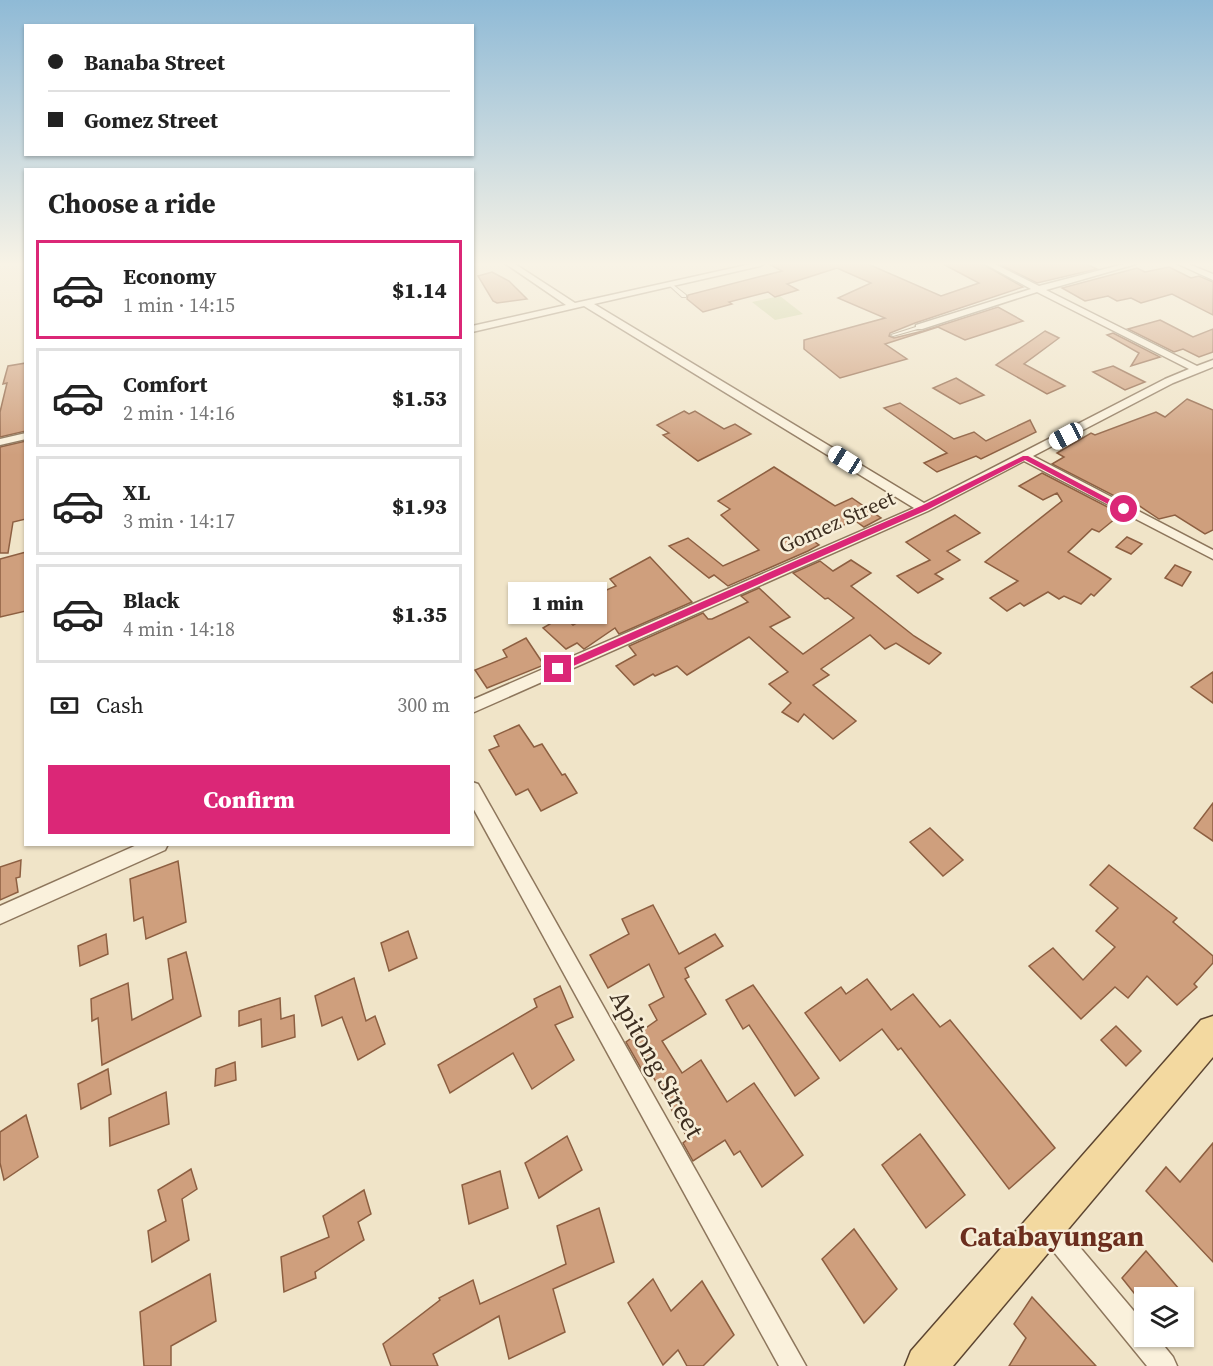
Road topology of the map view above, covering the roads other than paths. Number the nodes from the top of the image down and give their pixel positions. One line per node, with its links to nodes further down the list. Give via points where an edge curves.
1 (626, 328): 10 (street)
2 (916, 328): 4 (lane)
3 (1115, 328): 6 (street)
4 (892, 335)
5 (1213, 363): 6 (street, Gomez Street)
6 (1196, 369): 9 (street, Gomez Street)
7 (24, 436): 8 (street)
8 (0, 442)
9 (1026, 457): 10 (street, Gomez Street); 11 (street)
10 (924, 508): 12 (street, Gomez Street)
11 (1213, 555)
12 (474, 705)
13 (474, 793): 18 (street, Apitong Street)
14 (155, 846): 15 (street)
15 (0, 915)
16 (1213, 1032): 17 (main road)
17 (1048, 1227): 19 (main road); 20 (street)
18 (793, 1366)
19 (926, 1366)
20 (1164, 1366)

